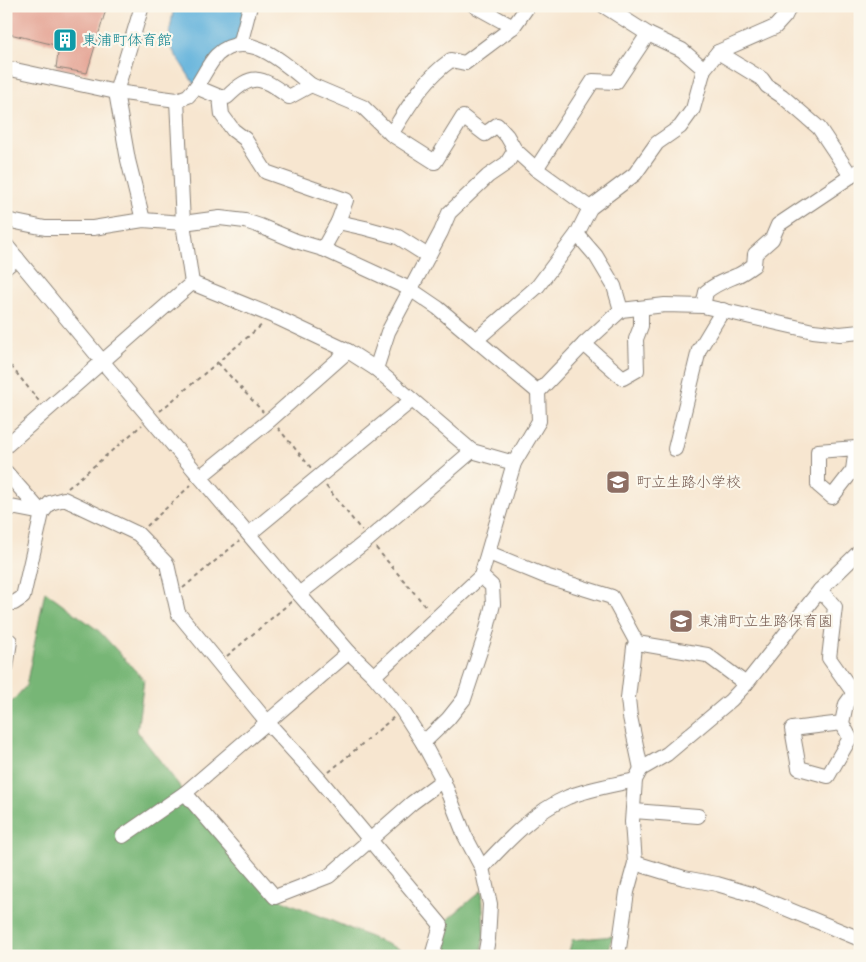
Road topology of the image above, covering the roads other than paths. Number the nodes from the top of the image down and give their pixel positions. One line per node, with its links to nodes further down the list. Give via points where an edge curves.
1 (142, 6): 15 (street)
2 (250, 6): 9 (street)
3 (475, 6): 7 (street)
4 (528, 6): 7 (street)
5 (604, 6): 8 (street)
6 (790, 6): 10 (street, via 774,27)
7 (513, 27): 18 (street, via 465,63 451,60 440,68 418,91)
8 (648, 34): 12 (street, via 682,50); 20 (street, via 616,82 594,80)
9 (240, 45): 13 (street, via 259,47); 14 (street, via 217,55)
10 (718, 52): 12 (street); 21 (street, via 762,79 819,128)
11 (6, 68): 15 (street)
12 (704, 69): 22 (street, via 694,109 680,127 657,143 635,174)
13 (311, 85): 16 (street, via 289,97 269,82 257,79 238,86 227,97); 18 (street, via 363,108)
14 (196, 87): 16 (street); 17 (street, via 188,96)
15 (116, 92): 17 (street); 24 (street)
16 (220, 97): 25 (street, via 222,115 249,144 266,172 346,200)
17 (177, 100): 26 (street)
18 (391, 134): 19 (street, via 435,162 463,117 485,134 497,125)
19 (515, 150): 20 (street); 30 (street, via 506,163 449,213)
20 (536, 169): 22 (street)
21 (855, 173): 34 (street, via 778,225 772,239 754,254 754,265 738,276 714,285 706,292)
22 (590, 208): 27 (street)
23 (6, 220): 24 (street, via 45,228 93,228)
24 (143, 220): 26 (street)
25 (338, 222): 29 (street); 30 (street, via 398,237)
26 (183, 223): 29 (street, via 220,218 246,222); 32 (street)
27 (577, 234): 36 (street, via 596,256 614,286); 39 (street, via 538,286)
28 (6, 245): 31 (street)
29 (323, 249): 33 (street)
30 (428, 256): 33 (street)
31 (12, 262): 42 (street)
32 (192, 284): 41 (street, via 273,316); 42 (street)
33 (410, 289): 39 (street); 43 (street, via 388,332)
34 (703, 306): 35 (street); 37 (street)
35 (641, 308): 36 (street); 40 (street, via 636,370 622,378)
36 (621, 310): 40 (street)
37 (722, 310): 38 (street, via 813,331); 47 (street, via 699,350)
38 (860, 332)
39 (476, 340): 44 (street)
40 (584, 344): 44 (street)
41 (348, 351): 43 (street); 51 (street)
42 (102, 361): 46 (street); 51 (street)
43 (376, 370): 45 (street)
44 (538, 392): 49 (street, via 538,421)
45 (412, 400): 48 (street); 54 (street)
46 (6, 446)
47 (675, 449)
48 (472, 451): 49 (street); 59 (street)
49 (514, 463): 56 (street)
50 (6, 472): 53 (street)
51 (200, 477): 54 (street)
52 (6, 506): 53 (street)
53 (42, 513): 60 (street, via 23,597 14,603); 68 (street, via 50,503 64,499 138,534 167,564 178,614)
54 (249, 534): 59 (street)
55 (860, 551): 58 (street)
56 (489, 553): 57 (street); 62 (street, via 545,576 612,597)
57 (481, 576): 65 (street); 70 (street, via 492,586 493,604 470,682 464,699)
58 (820, 590): 66 (street); 67 (street, via 835,607 828,658)
59 (299, 594): 63 (street)
60 (6, 602)
61 (6, 640): 64 (street, via 10,641)
62 (637, 642): 66 (street, via 707,655); 71 (street, via 628,698)
63 (349, 652): 65 (street); 68 (street)
64 (6, 668)
65 (374, 676): 70 (street)
66 (746, 684): 71 (street, via 731,700)
67 (857, 698): 69 (street, via 846,704)
68 (268, 723): 73 (street); 77 (street)
69 (842, 723): 69 (street, via 792,729 799,768 828,776 850,738)
70 (423, 742): 72 (street)
71 (638, 775): 74 (street); 79 (street, via 568,797 549,807 505,843)
72 (443, 780): 77 (street); 79 (street, via 465,836)
73 (185, 793): 76 (street); 77 (street, via 275,897 329,876)
74 (634, 811): 75 (street); 78 (street)
75 (698, 816)
76 (123, 836)
77 (370, 840): 81 (street, via 441,925)
78 (635, 863): 80 (street, via 751,894); 83 (street, via 627,892)
79 (482, 868): 82 (street, via 490,904)
80 (860, 938)
81 (432, 956)
82 (485, 956)
83 (618, 956)

